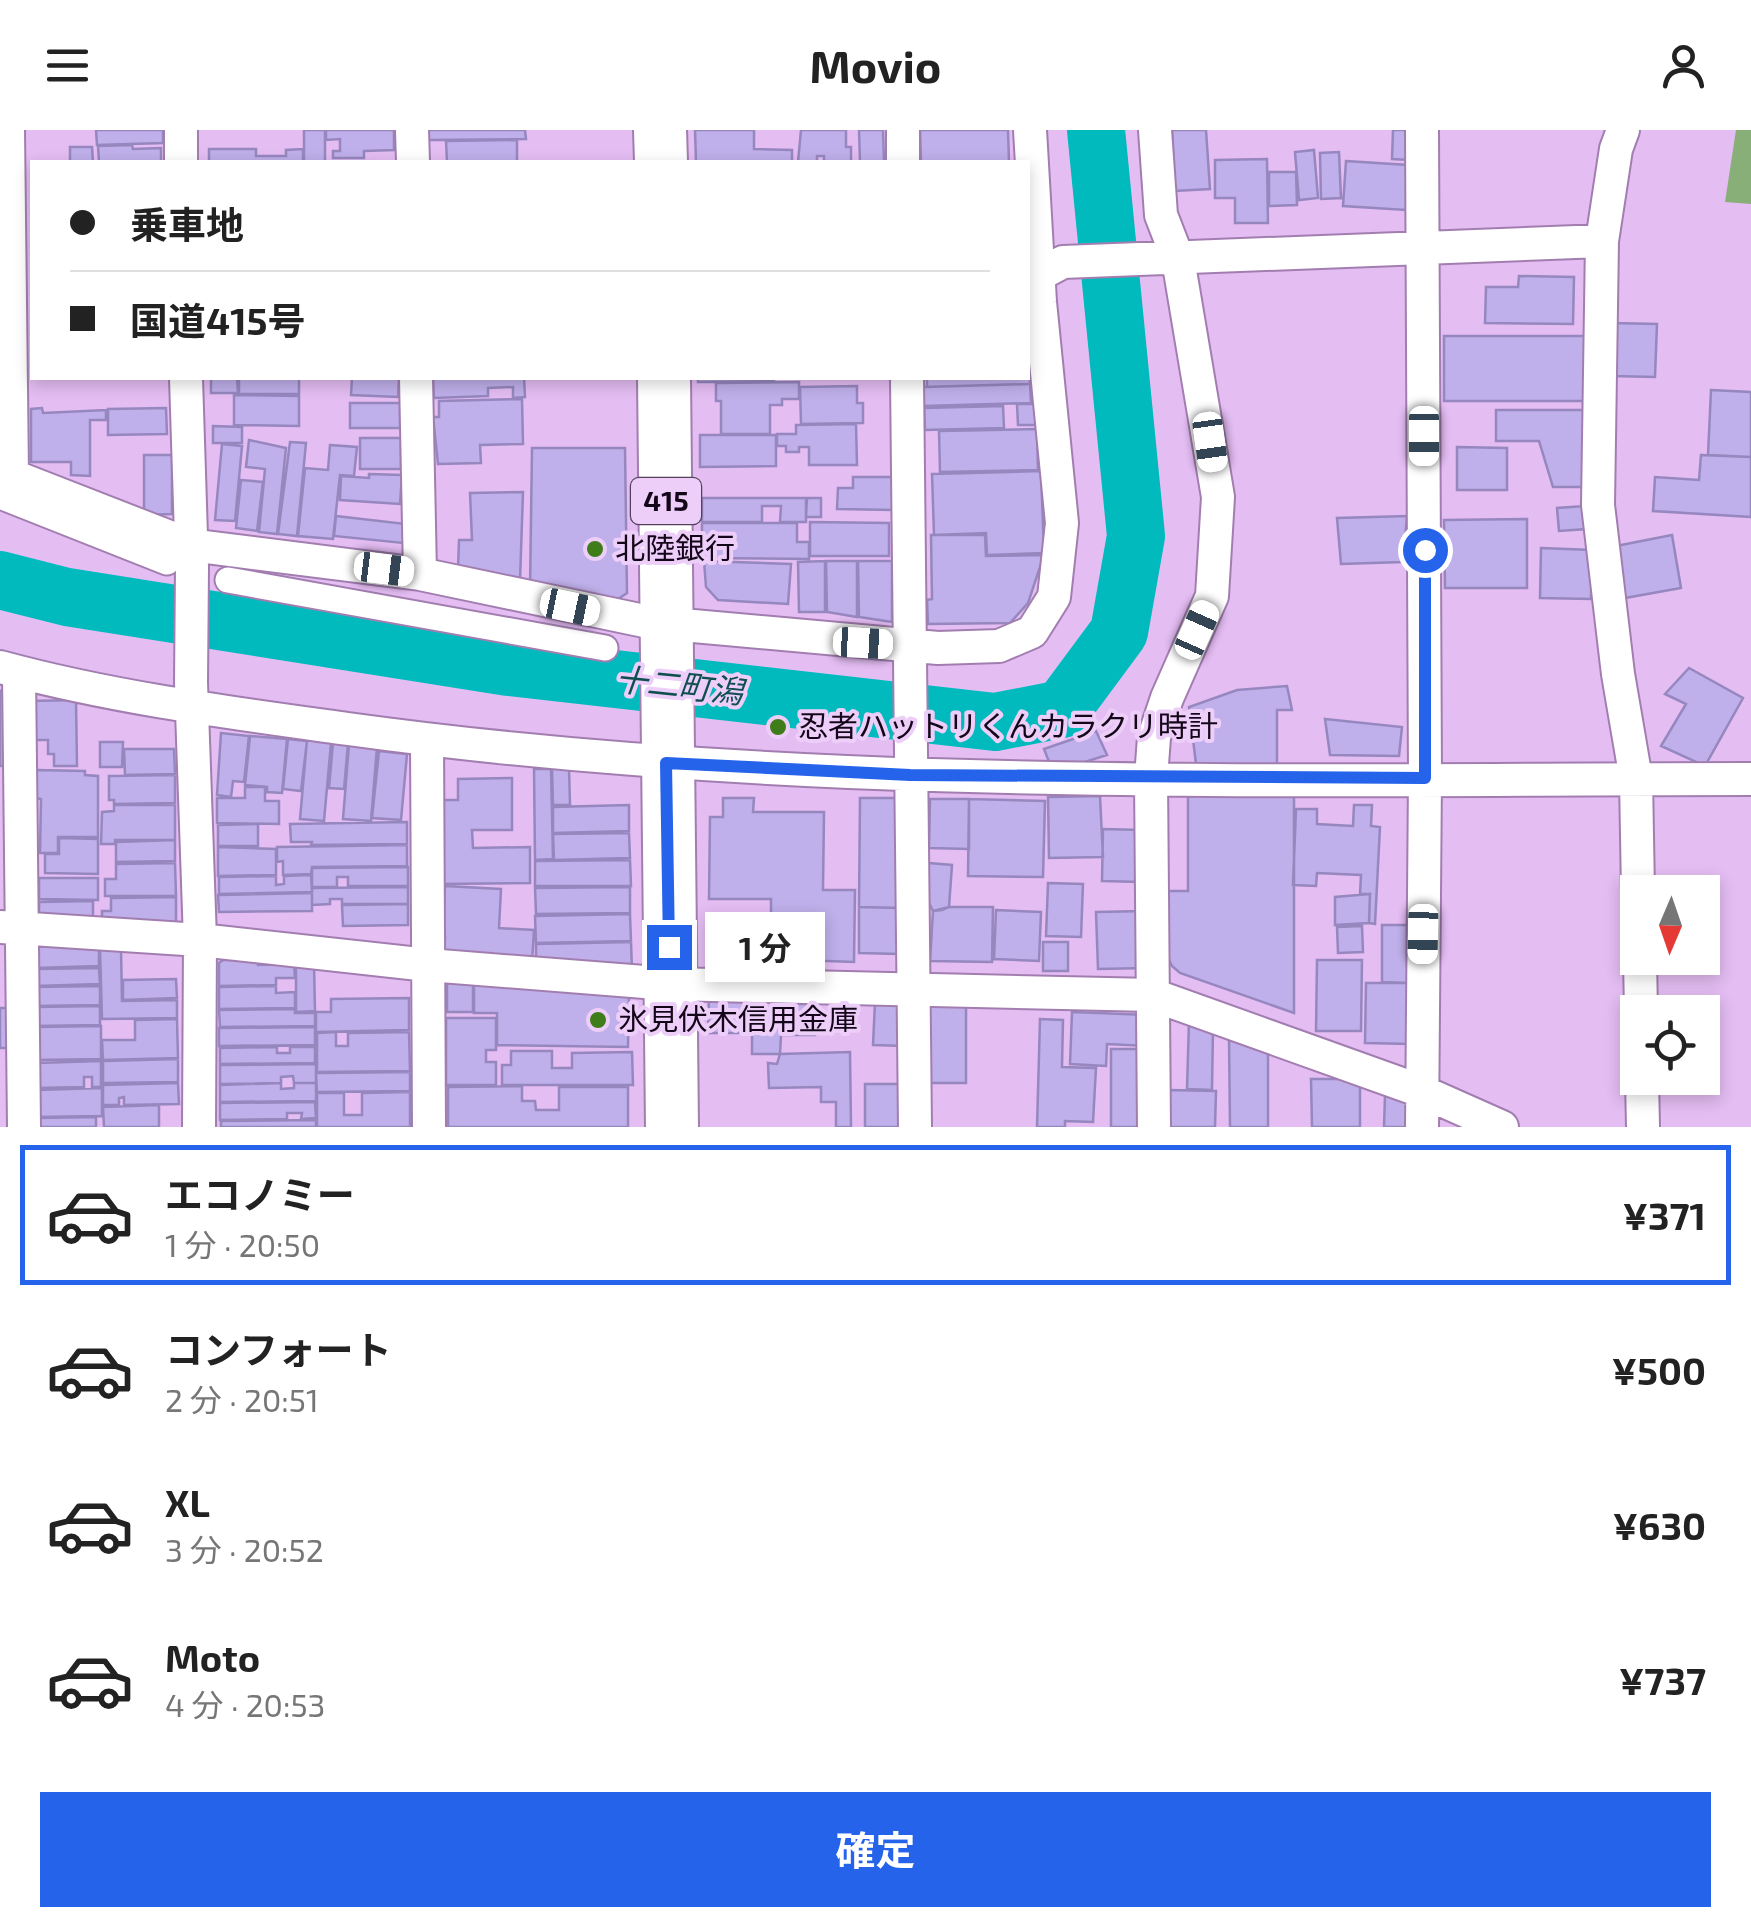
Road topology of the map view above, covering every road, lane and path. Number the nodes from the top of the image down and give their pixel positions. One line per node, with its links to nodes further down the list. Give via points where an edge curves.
1 (8, 130): 14 (street)
2 (181, 130): 10 (street)
3 (412, 130): 11 (street)
4 (660, 130): 12 (highway)
5 (903, 130): 13 (street)
6 (1030, 130): 18 (street)
7 (1155, 130): 17 (street)
8 (1422, 130): 16 (street)
9 (1624, 130): 15 (street)
10 (182, 160)
11 (413, 160)
12 (661, 160)
13 (904, 160)
14 (13, 190): 23 (street)
15 (1602, 241): 16 (street); 38 (street, via 1598,505)
16 (1424, 246): 17 (street); 36 (street)
17 (1166, 259): 18 (street); 35 (street, via 1206,414 1218,497 1212,596 1158,724)
18 (1043, 271): 28 (street, via 1062,523 1054,597 1032,632 999,646)
19 (186, 380): 24 (street)
20 (416, 380): 25 (street)
21 (664, 380): 27 (highway, 415)
22 (907, 380): 28 (street)
23 (4, 480): 24 (street)
24 (183, 558): 25 (street); 31 (street)
25 (420, 574): 27 (street, via 608,615)
26 (228, 580): 29 (street)
27 (668, 638): 28 (street, via 731,632); 33 (highway, 415)
28 (912, 646): 34 (street)
29 (605, 648)
30 (9, 670): 31 (street); 40 (street)
31 (192, 695): 32 (street); 41 (street)
32 (427, 740): 33 (street); 42 (street)
33 (666, 763): 34 (street); 43 (highway, 415)
34 (910, 775): 35 (street); 44 (street)
35 (1150, 778): 36 (street); 45 (street)
36 (1425, 778): 38 (street); 46 (street)
37 (1751, 778): 38 (street)
38 (1636, 779): 39 (street)
39 (1638, 875)
40 (10, 927): 41 (street); 48 (street)
41 (200, 940): 42 (street); 49 (street)
42 (428, 965): 43 (street); 50 (street)
43 (670, 984): 44 (street); 51 (highway, 415)
44 (914, 989): 45 (street); 52 (street)
45 (1154, 995): 46 (street); 53 (street)
46 (1421, 1090): 54 (street); 55 (street)
47 (1642, 1095): 56 (street)
48 (24, 1127)
49 (200, 1127)
50 (429, 1127)
51 (672, 1127)
52 (915, 1127)
53 (1154, 1127)
54 (1422, 1127)
55 (1502, 1127)
56 (1643, 1127)

